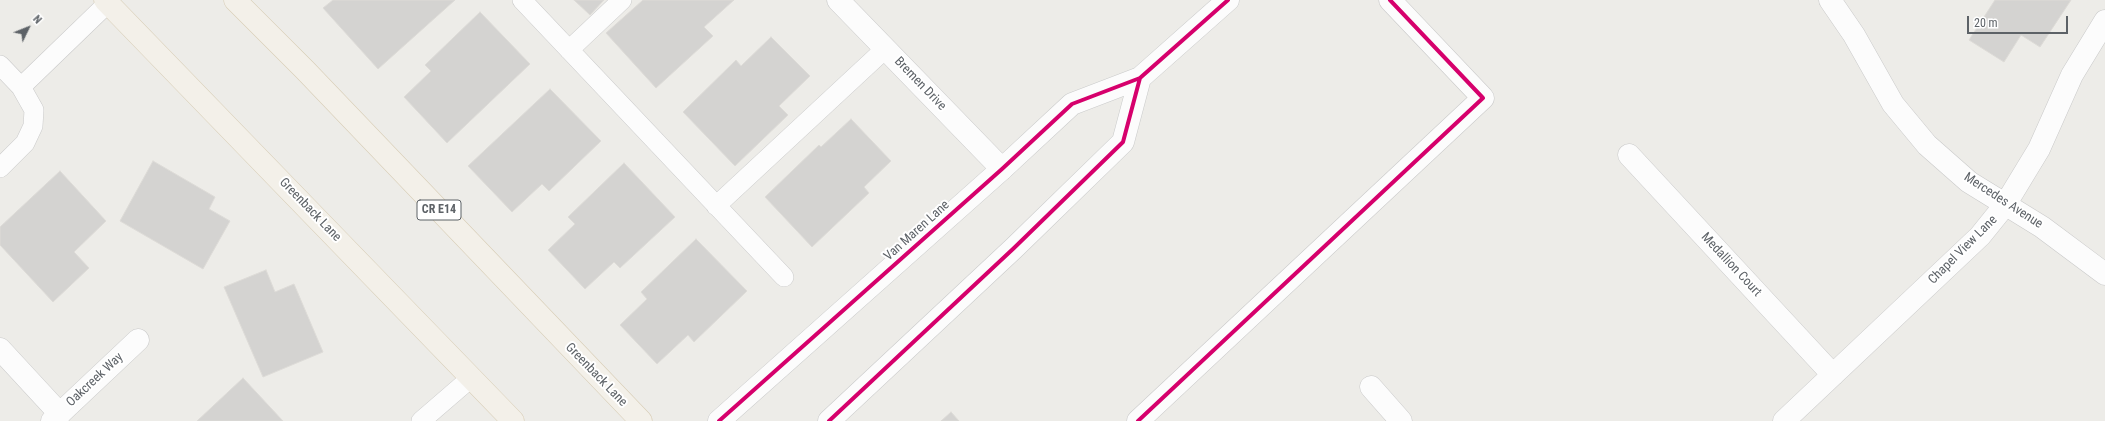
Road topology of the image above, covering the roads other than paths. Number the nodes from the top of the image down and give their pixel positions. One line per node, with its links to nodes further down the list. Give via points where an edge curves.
1 (235, 0): 30 (main road, Greenback Lane / CR E14)
2 (522, 0): 11 (lane)
3 (622, 0): 11 (lane)
4 (838, 0): 10 (street, Bremen Drive)
5 (1228, 0): 13 (street, Van Maren Lane)
6 (1390, 0): 33 (street, via 1483,98)
7 (1830, 0): 18 (street, Mercedes Avenue, via 1854,35 1893,104 1927,145 1969,182)
8 (107, 2): 14 (lane); 25 (main road, Greenback Lane)
9 (2105, 21): 18 (street, Chapel View Lane, via 2072,75 2039,148)
10 (885, 49): 17 (street, Bremen Drive); 19 (lane)
11 (569, 50): 19 (lane)
12 (0, 65): 14 (lane)
13 (1140, 78): 17 (street, Van Maren Lane, via 1072,104); 32 (street, via 1123,142)
14 (21, 87): 16 (lane, via 34,110 33,126 25,143)
15 (1629, 155): 24 (street, Medallion Court)
16 (0, 168)
17 (1002, 169): 31 (street, Van Maren Lane)
18 (2005, 205): 20 (street, Mercedes Avenue, via 2042,227); 24 (street, Chapel View Lane, via 1980,236)
19 (716, 206): 21 (lane)
20 (2105, 274)
21 (784, 277)
22 (138, 340): 27 (street, Oakcreek Way)
23 (0, 349): 27 (street)
24 (1833, 375): 35 (street, Chapel View Lane)
25 (472, 377): 28 (lane); 29 (main road, Greenback Lane)
26 (1371, 387): 34 (street)
27 (56, 417)
28 (421, 421)
29 (513, 421)
30 (641, 421)
31 (719, 421)
32 (829, 421)
33 (1138, 421)
34 (1401, 421)
35 (1784, 421)

